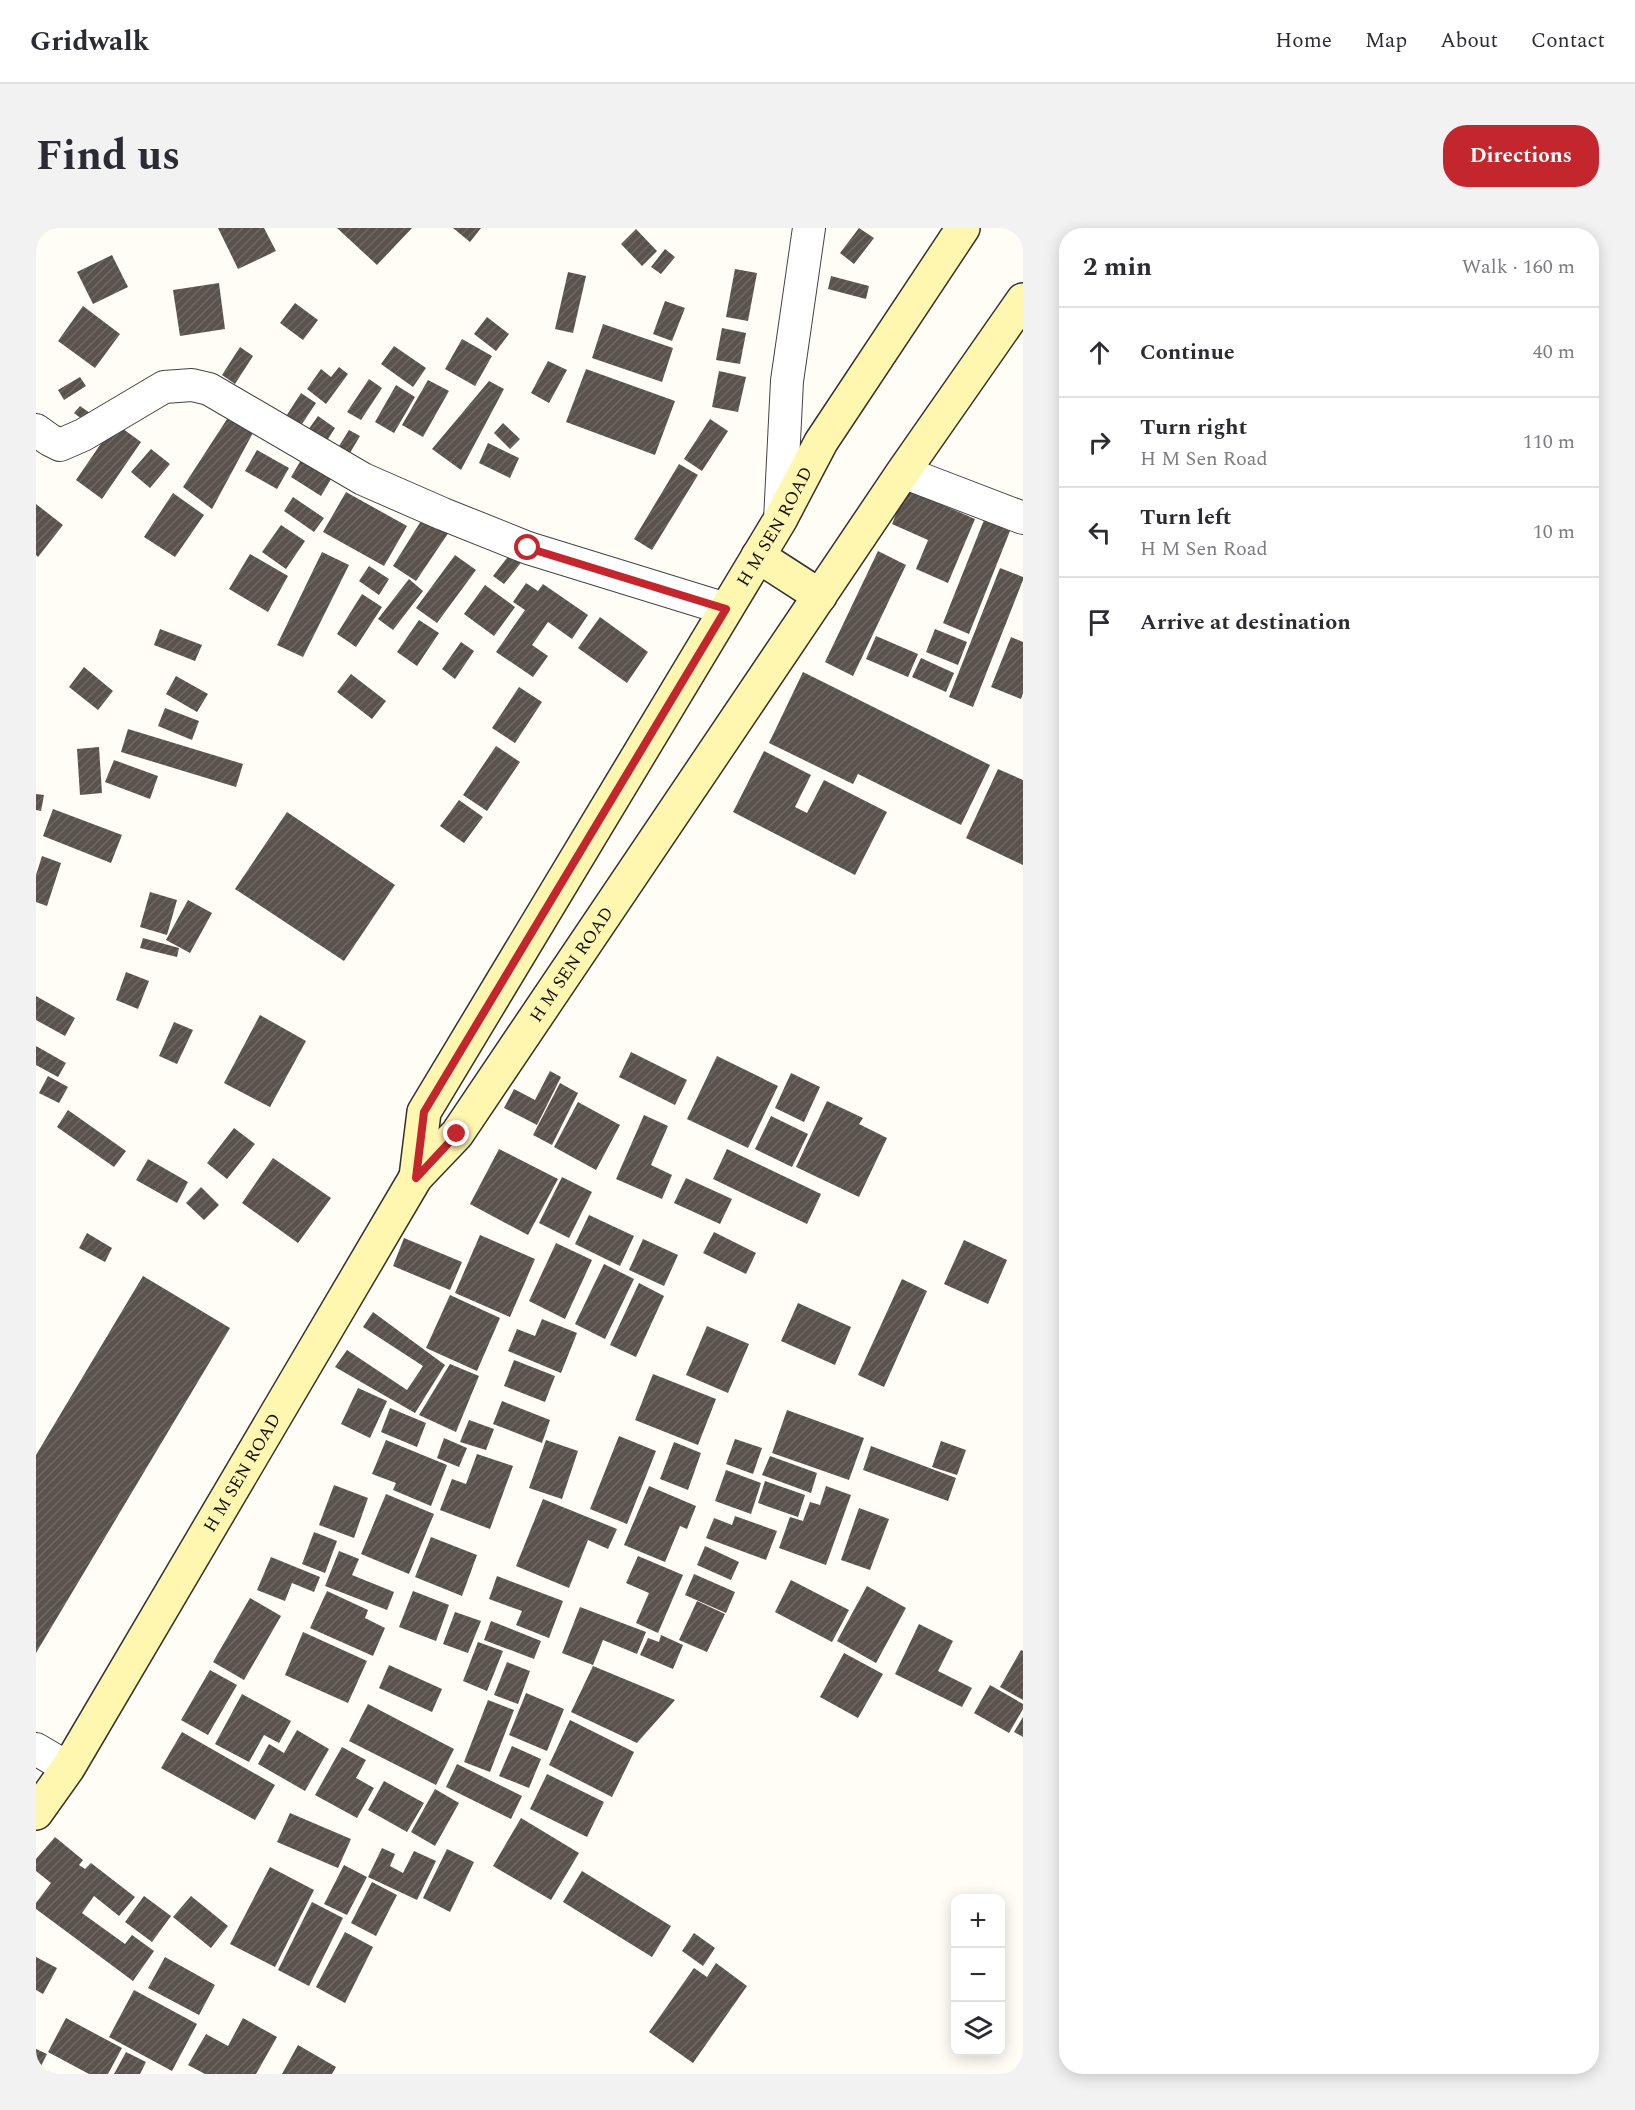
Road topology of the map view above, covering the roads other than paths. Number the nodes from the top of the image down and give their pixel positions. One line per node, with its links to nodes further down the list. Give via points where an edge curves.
1 (809, 228): 7 (street, via 787,381)
2 (963, 228): 7 (main road, H M SEN ROAD, via 821,442)
3 (1023, 300): 5 (main road, H M SEN ROAD)
4 (36, 430): 10 (street, via 60,445 164,387 192,385 209,389 363,479 443,514 528,548)
5 (903, 472): 6 (street); 9 (main road, H M SEN ROAD)
6 (1023, 518)
7 (780, 520): 8 (main road, H M SEN ROAD)
8 (758, 556): 9 (main road); 10 (main road, H M SEN ROAD)
9 (820, 596): 11 (main road, H M SEN ROAD, via 457,1134)
10 (726, 609): 11 (main road, H M SEN ROAD, via 424,1112)
11 (416, 1178): 13 (main road, H M SEN ROAD)
12 (36, 1749): 13 (street)
13 (68, 1768): 14 (main road); 15 (main road, H M SEN ROAD)
14 (36, 1778)
15 (36, 1813)

